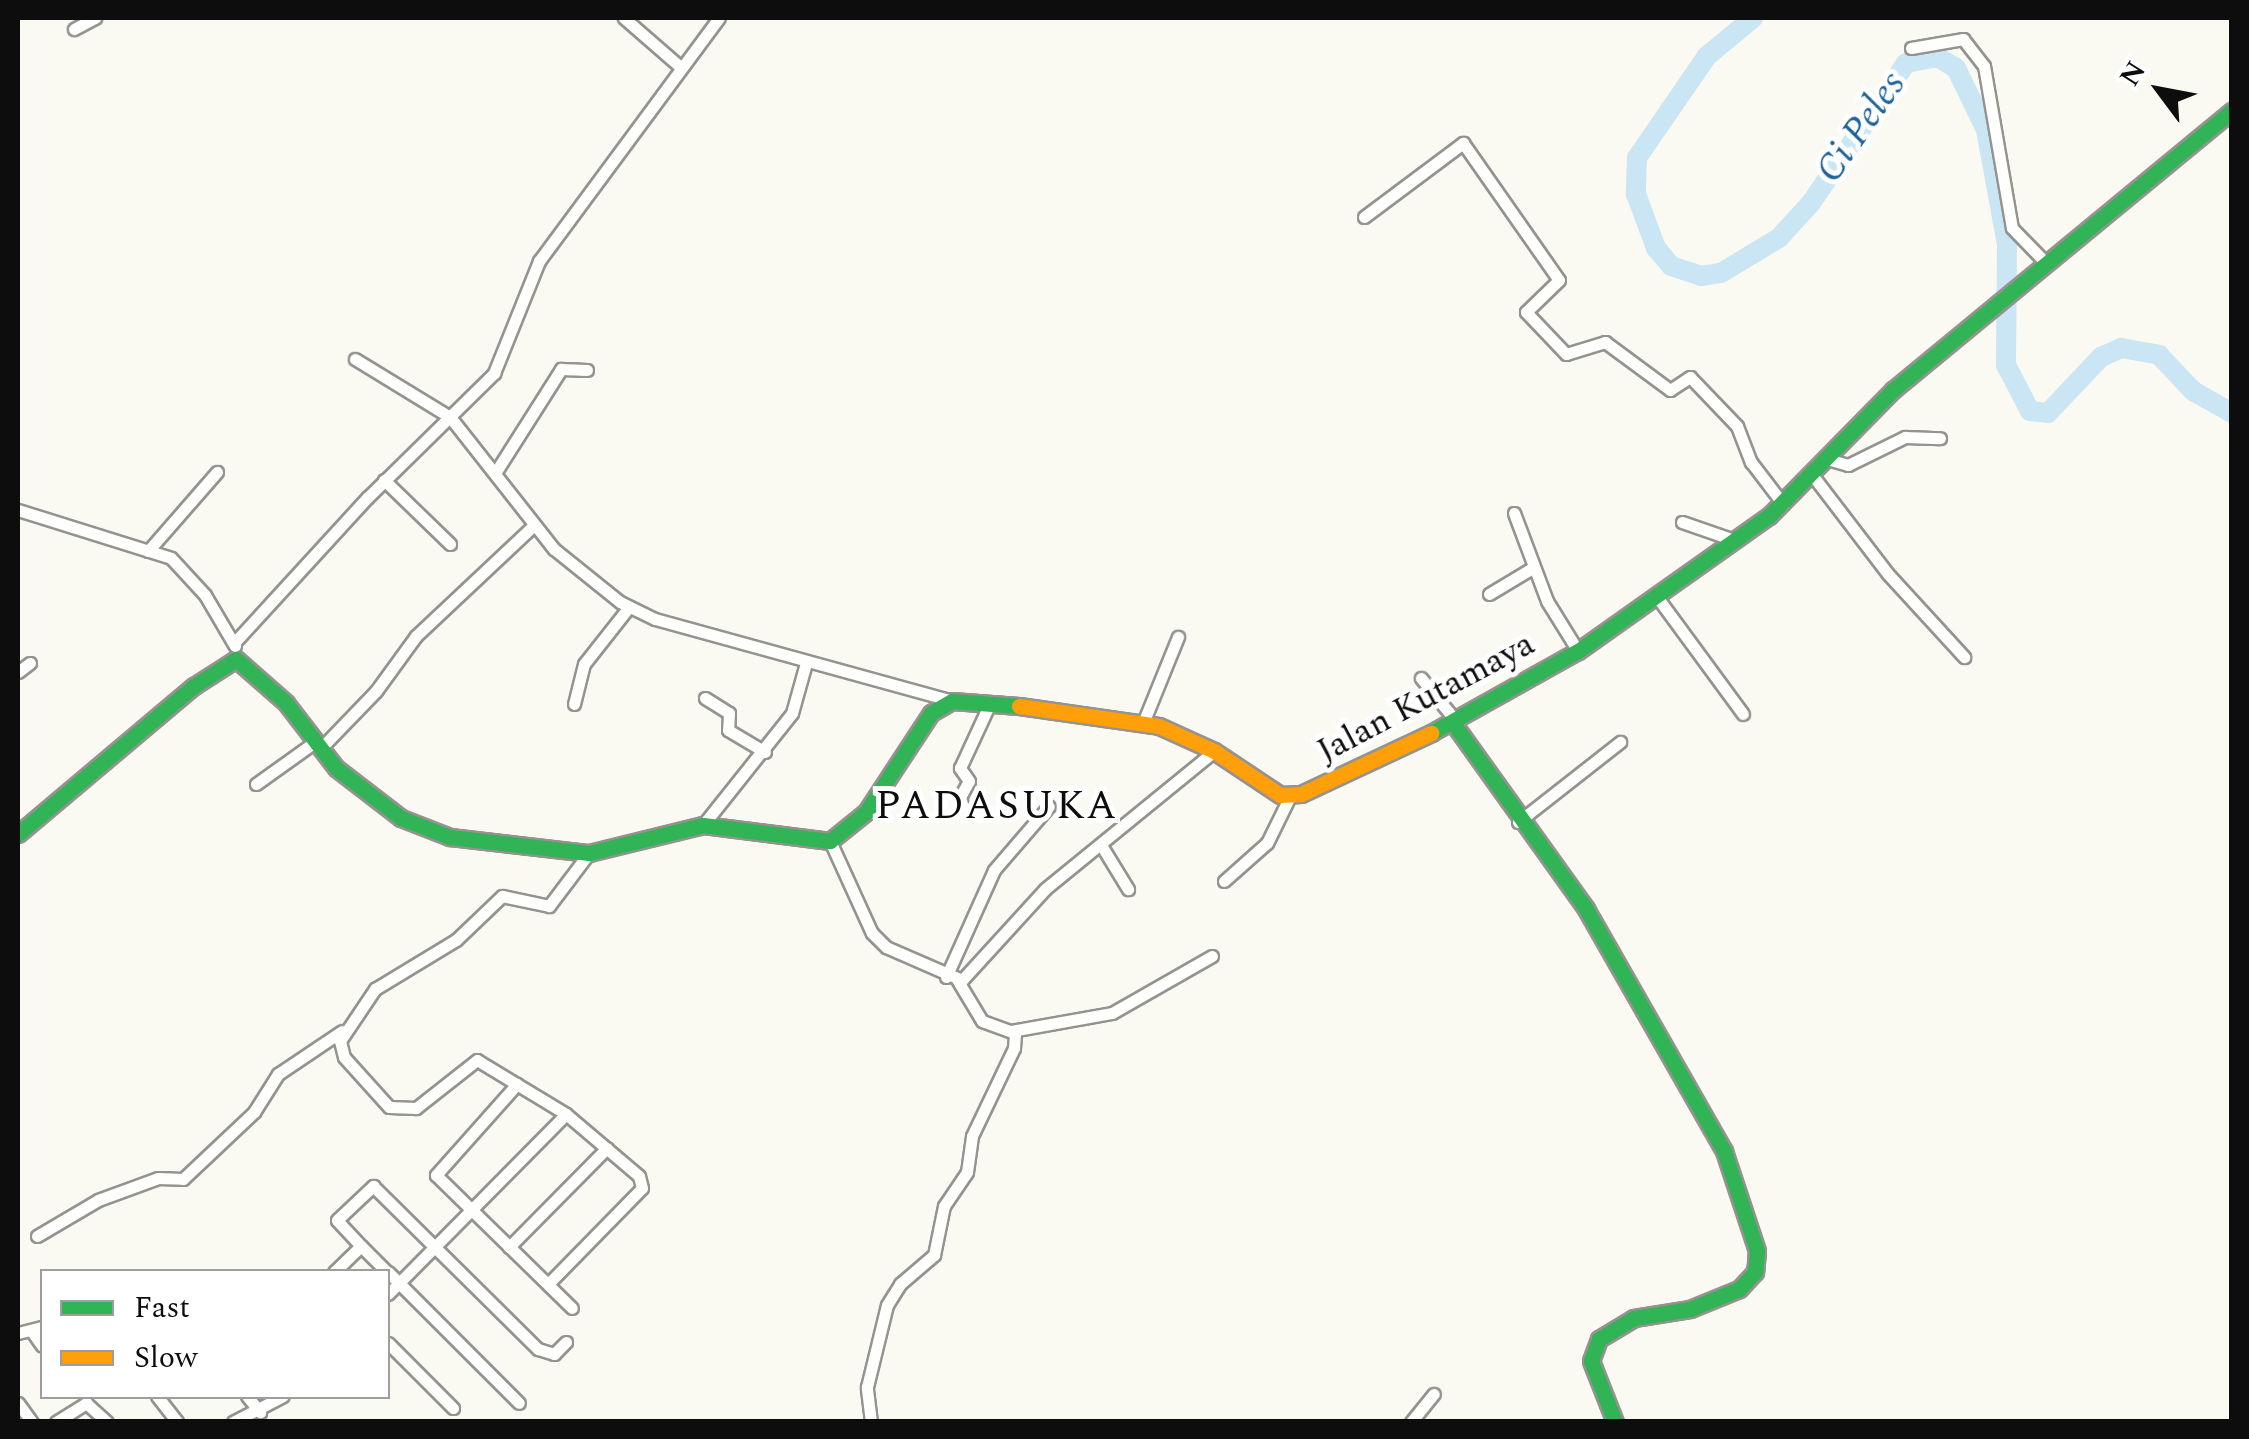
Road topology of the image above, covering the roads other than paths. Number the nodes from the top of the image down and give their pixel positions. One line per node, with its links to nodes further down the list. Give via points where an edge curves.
1 (95, 18): 4 (street)
2 (624, 18): 6 (street)
3 (718, 18): 6 (street)
4 (74, 29)
5 (1911, 48): 9 (street, via 1962,39 1984,66 2012,228)
6 (678, 65): 12 (street, via 538,262 494,373)
7 (2232, 112): 9 (main road, Jalan Kutamaya)
8 (1364, 217): 19 (street, via 1463,142 1558,280 1526,312 1566,354 1605,342 1670,390 1690,377 1737,426 1752,462)
9 (2046, 263): 14 (main road, Jalan Kutamaya, via 1893,390)
10 (355, 359): 12 (street)
11 (587, 370): 15 (street, via 561,370)
12 (450, 417): 15 (street); 18 (street)
13 (1940, 438): 14 (street, via 1905,437 1848,465)
14 (1827, 460): 17 (main road, Jalan Kutamaya)
15 (497, 470): 23 (street)
16 (217, 472): 26 (street)
17 (1813, 476): 19 (main road, Jalan Kutamaya); 34 (street, via 1888,574)
18 (384, 480): 25 (street); 32 (street)
19 (1783, 504): 24 (main road, Jalan Kutamaya)
20 (18, 510): 26 (street)
21 (1514, 513): 27 (street)
22 (1682, 522): 24 (street)
23 (534, 525): 30 (street, via 575,570); 47 (street, via 416,636 376,691)
24 (1734, 540): 29 (main road, Jalan Kutamaya)
25 (450, 544)
26 (148, 551): 32 (street, via 178,563)
27 (1534, 568): 28 (street); 33 (street)
28 (1489, 594)
29 (1657, 597): 33 (main road, Jalan Kutamaya); 43 (street)
30 (630, 607): 35 (street); 42 (street, via 584,664)
31 (1178, 637): 45 (street)
32 (235, 651): 47 (main road); 56 (main road)
33 (1578, 651): 44 (main road, Jalan Kutamaya)
34 (1964, 657)
35 (806, 662): 40 (street); 49 (street, via 792,713)
36 (30, 663): 37 (street)
37 (18, 672)
38 (1421, 678): 44 (street)
39 (705, 698): 49 (street, via 730,713 728,730)
40 (952, 701): 41 (main road, Jalan Kutamaya); 57 (main road, via 931,713 866,812)
41 (990, 703): 45 (main road, Jalan Kutamaya); 53 (street, via 960,770 969,782)
42 (574, 704)
43 (1743, 714)
44 (1454, 722): 51 (main road, Jalan Kutamaya); 54 (main road)
45 (1143, 723): 48 (main road, Jalan Kutamaya)
46 (1620, 742): 54 (street)
47 (318, 744): 50 (street); 59 (main road, via 366,793 426,830)
48 (1214, 751): 51 (main road, Jalan Kutamaya, via 1258,784); 58 (street)
49 (765, 752): 55 (street)
50 (256, 784)
51 (1290, 796): 60 (street, via 1267,843)
52 (1049, 806): 63 (street, via 994,870)
53 (963, 808)
54 (1518, 822): 99 (main road, via 1586,909 1724,1152 1758,1260 1746,1284 1718,1300 1634,1318 1599,1338 1591,1361)
55 (703, 826): 57 (main road); 59 (main road)
56 (18, 834)
57 (830, 841): 63 (street, via 872,933)
58 (1100, 845): 61 (street); 63 (street, via 1046,889 970,976)
59 (589, 854): 64 (street, via 549,906 502,896 456,940 375,989)
60 (1224, 881)
61 (1128, 889)
62 (1212, 956): 65 (street, via 1112,1013)
63 (952, 979): 65 (street, via 982,1020)
64 (342, 1030): 66 (street, via 344,1057 381,1102 397,1110 421,1104 473,1059); 70 (street, via 278,1074 254,1112 183,1179 158,1178 98,1200)
65 (1011, 1031): 97 (street, via 1016,1036 1004,1078 972,1136 970,1165 944,1206 934,1255 887,1305 867,1387)
66 (517, 1084): 67 (street); 69 (street, via 436,1172)
67 (566, 1114): 68 (street); 69 (street)
68 (607, 1148): 73 (street); 78 (street, via 641,1178 642,1188)
69 (471, 1210): 72 (street); 73 (street)
70 (37, 1236)
71 (361, 1246): 72 (street, via 337,1222 372,1186); 74 (street); 75 (street)
72 (434, 1246): 77 (street); 81 (street, via 538,1349 554,1354)
73 (509, 1247): 78 (street)
74 (337, 1269)
75 (384, 1269)
76 (390, 1275): 77 (street)
77 (399, 1283): 79 (street); 88 (street)
78 (548, 1284): 80 (street)
79 (390, 1292)
80 (572, 1308)
81 (566, 1342)
82 (390, 1346): 90 (street)
83 (1434, 1394): 98 (street)
84 (159, 1399): 95 (street)
85 (249, 1399): 91 (street)
86 (279, 1399): 91 (street)
87 (83, 1400): 93 (street); 94 (street)
88 (519, 1403)
89 (18, 1404): 92 (street)
90 (453, 1408)
91 (260, 1412): 96 (street)
92 (32, 1422)
93 (56, 1422)
94 (107, 1422)
95 (177, 1422)
96 (233, 1422)
97 (871, 1422)
98 (1411, 1422)
99 (1615, 1422)

